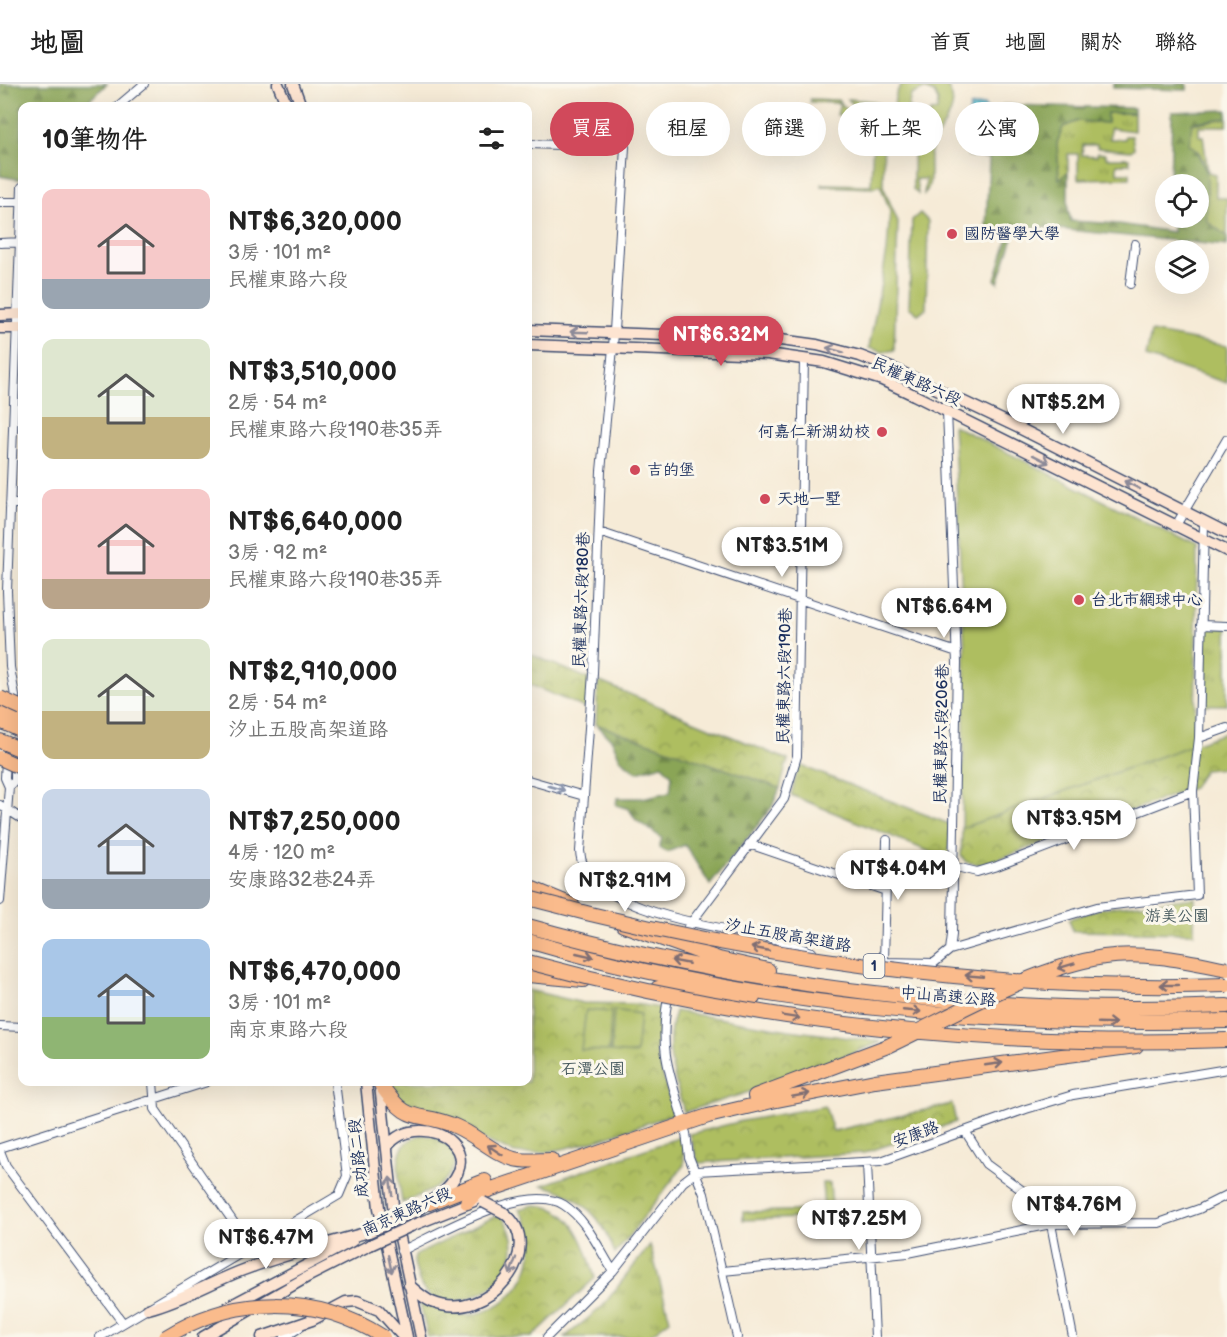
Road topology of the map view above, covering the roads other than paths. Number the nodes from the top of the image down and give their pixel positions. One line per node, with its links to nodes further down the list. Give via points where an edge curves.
1 (144, 84): 4 (street)
2 (278, 84): 5 (main road)
3 (293, 84): 6 (main road)
4 (123, 102)
5 (285, 102)
6 (300, 102)
7 (532, 144): 19 (street, 民權東路六段180巷, via 625,147)
8 (0, 202): 9 (street)
9 (18, 202)
10 (18, 242): 11 (street)
11 (0, 243)
12 (1135, 244): 13 (street)
13 (1130, 284)
14 (18, 314): 15 (main road)
15 (0, 315)
16 (0, 328): 17 (main road)
17 (18, 328)
18 (532, 330): 19 (main road, 民權東路六段, one-way to 18)
19 (614, 333): 21 (street, 民權東路六段180巷); 28 (main road, 民權東路六段, one-way to 19, via 1018,428 860,356 773,339)
20 (532, 345): 21 (main road, 民權東路六段)
21 (613, 348): 22 (main road, 民權東路六段); 31 (street, 民權東路六段180巷)
22 (804, 359): 24 (main road, 民權東路六段, via 882,380); 35 (street, 民權東路六段190巷)
23 (18, 363): 26 (street)
24 (947, 411): 30 (main road, 民權東路六段, one-way to 30); 38 (street, 民權東路六段206巷)
25 (1227, 439): 28 (street)
26 (10, 504): 27 (street); 40 (street, via 7,591)
27 (18, 504)
28 (1184, 512): 29 (main road, 民權東路六段); 30 (street)
29 (1204, 522): 32 (main road, 民權東路六段); 33 (street)
30 (1175, 527): 33 (main road, 民權東路六段)
31 (598, 532): 35 (street); 51 (street, 民權東路六段180巷)
32 (1227, 533)
33 (1203, 540): 34 (main road, 民權東路六段); 36 (street)
34 (1227, 551)
35 (800, 597): 38 (street); 56 (street, 民權東路六段190巷, via 796,756 784,799)
36 (1201, 625): 37 (street); 42 (street)
37 (1227, 626)
38 (957, 652): 57 (street, 民權東路六段206巷)
39 (0, 698): 40 (highway, bridge)
40 (12, 714)
41 (1227, 728): 42 (street)
42 (1199, 738): 50 (street)
43 (0, 741): 44 (highway)
44 (18, 748)
45 (2, 757): 46 (highway, bridge); 49 (street)
46 (18, 765)
47 (18, 772): 49 (street)
48 (532, 781): 51 (street, one-way to 51)
49 (9, 787): 53 (street)
50 (1193, 791): 57 (street, via 997,866 977,872); 66 (street, via 1197,895 1097,907)
51 (584, 796): 62 (street, 民權東路六段180巷, via 580,850 583,867 625,899)
52 (0, 805): 53 (street)
53 (8, 810): 54 (street); 61 (street)
54 (18, 816)
55 (887, 840): 59 (street)
56 (749, 844): 59 (street); 62 (street, 民權東路六段190巷)
57 (952, 866): 66 (street, 民權東路六段206巷)
58 (532, 889): 71 (highway, via 656,939 770,970)
59 (886, 891): 67 (street)
60 (532, 899): 72 (highway, 汐止五股高架道路 / 1, one-way to 60, bridge, via 1047,981 853,964 697,937)
61 (0, 901)
62 (690, 924): 64 (street, 民權東路六段190巷); 67 (street, via 768,937 823,956)
63 (532, 927): 71 (highway, 中山高速公路 / 1, one-way to 63, via 654,957)
64 (680, 940)
65 (532, 942): 73 (highway, 中山高速公路, one-way to 73, via 662,973)
66 (950, 950): 67 (street, via 934,963)
67 (885, 962)
68 (532, 963): 80 (highway, one-way to 80, bridge, via 747,1011 900,1031 1135,1043)
69 (1227, 969): 94 (highway, one-way to 94, bridge, via 1142,956 1068,964 888,1046 764,1094)
70 (532, 975): 73 (highway, via 755,998)
71 (800, 983): 75 (highway, 中山高速公路 / 1, via 1041,1006)
72 (1227, 985)
73 (788, 996): 76 (highway, 中山高速公路, one-way to 76, via 854,1006 1028,1021)
74 (668, 997): 89 (street, via 663,1044)
75 (1227, 1006)
76 (1227, 1021)
77 (0, 1026): 78 (street)
78 (18, 1027)
79 (1227, 1035): 98 (highway, one-way to 79, via 474,1195 573,1160 708,1116 772,1101 875,1081)
80 (1227, 1040)
81 (1227, 1069): 90 (street, via 1073,1095)
82 (153, 1086): 88 (street)
83 (194, 1086): 88 (street)
84 (336, 1086): 102 (street, via 347,1176 344,1186 331,1201)
85 (375, 1086): 117 (main road, 成功路二段, one-way to 117, via 379,1208)
86 (376, 1086): 92 (main road, 成功路二段)
87 (379, 1086): 94 (highway, one-way to 87, via 502,1155 454,1125 410,1115)
88 (154, 1098): 93 (street); 102 (street, via 155,1110)
89 (682, 1116)
90 (965, 1131): 95 (street, 安康路); 100 (street, 安康路, via 986,1164 1034,1199)
91 (686, 1133): 96 (street, via 689,1157)
92 (387, 1147): 99 (main road, via 401,1134 418,1131 444,1137 457,1146 461,1159 458,1175); 103 (main road, 成功路二段, one-way to 92)
93 (0, 1150): 110 (street, via 6,1166)
94 (551, 1160): 99 (highway)
95 (867, 1163): 96 (street, 安康路); 104 (street)
96 (697, 1171): 105 (street, via 683,1182); 106 (street)
97 (1227, 1195): 100 (street, via 1159,1223)
98 (467, 1202): 107 (main road, one-way to 107, bridge, via 483,1202 504,1212 514,1225 518,1252 513,1271 498,1290 477,1302 454,1306 433,1302); 113 (main road, 南京東路六段, bridge, via 307,1277)
99 (429, 1203): 101 (main road, bridge)
100 (1051, 1224): 104 (street); 122 (street)
101 (369, 1232): 108 (main road, via 284,1255); 112 (main road)
102 (250, 1246): 108 (street)
103 (401, 1251): 105 (street, via 513,1202 542,1199 564,1205 582,1221); 107 (main road, 成功路二段)
104 (872, 1258): 106 (street); 121 (street)
105 (613, 1271): 119 (street)
106 (723, 1271): 120 (street)
107 (409, 1285): 118 (main road, 成功路二段)
108 (148, 1309): 110 (street)
109 (312, 1320): 114 (main road); 115 (street); 117 (main road, via 335,1307 357,1301 382,1312)
110 (123, 1323): 111 (street)
111 (100, 1337)
112 (175, 1337): 116 (highway, bridge, via 214,1314 276,1304 335,1313)
113 (203, 1337)
114 (262, 1337)
115 (285, 1337)
116 (382, 1337)
117 (405, 1337)
118 (421, 1337)
119 (547, 1337)
120 (737, 1337)
121 (875, 1337)
122 (1073, 1337)

